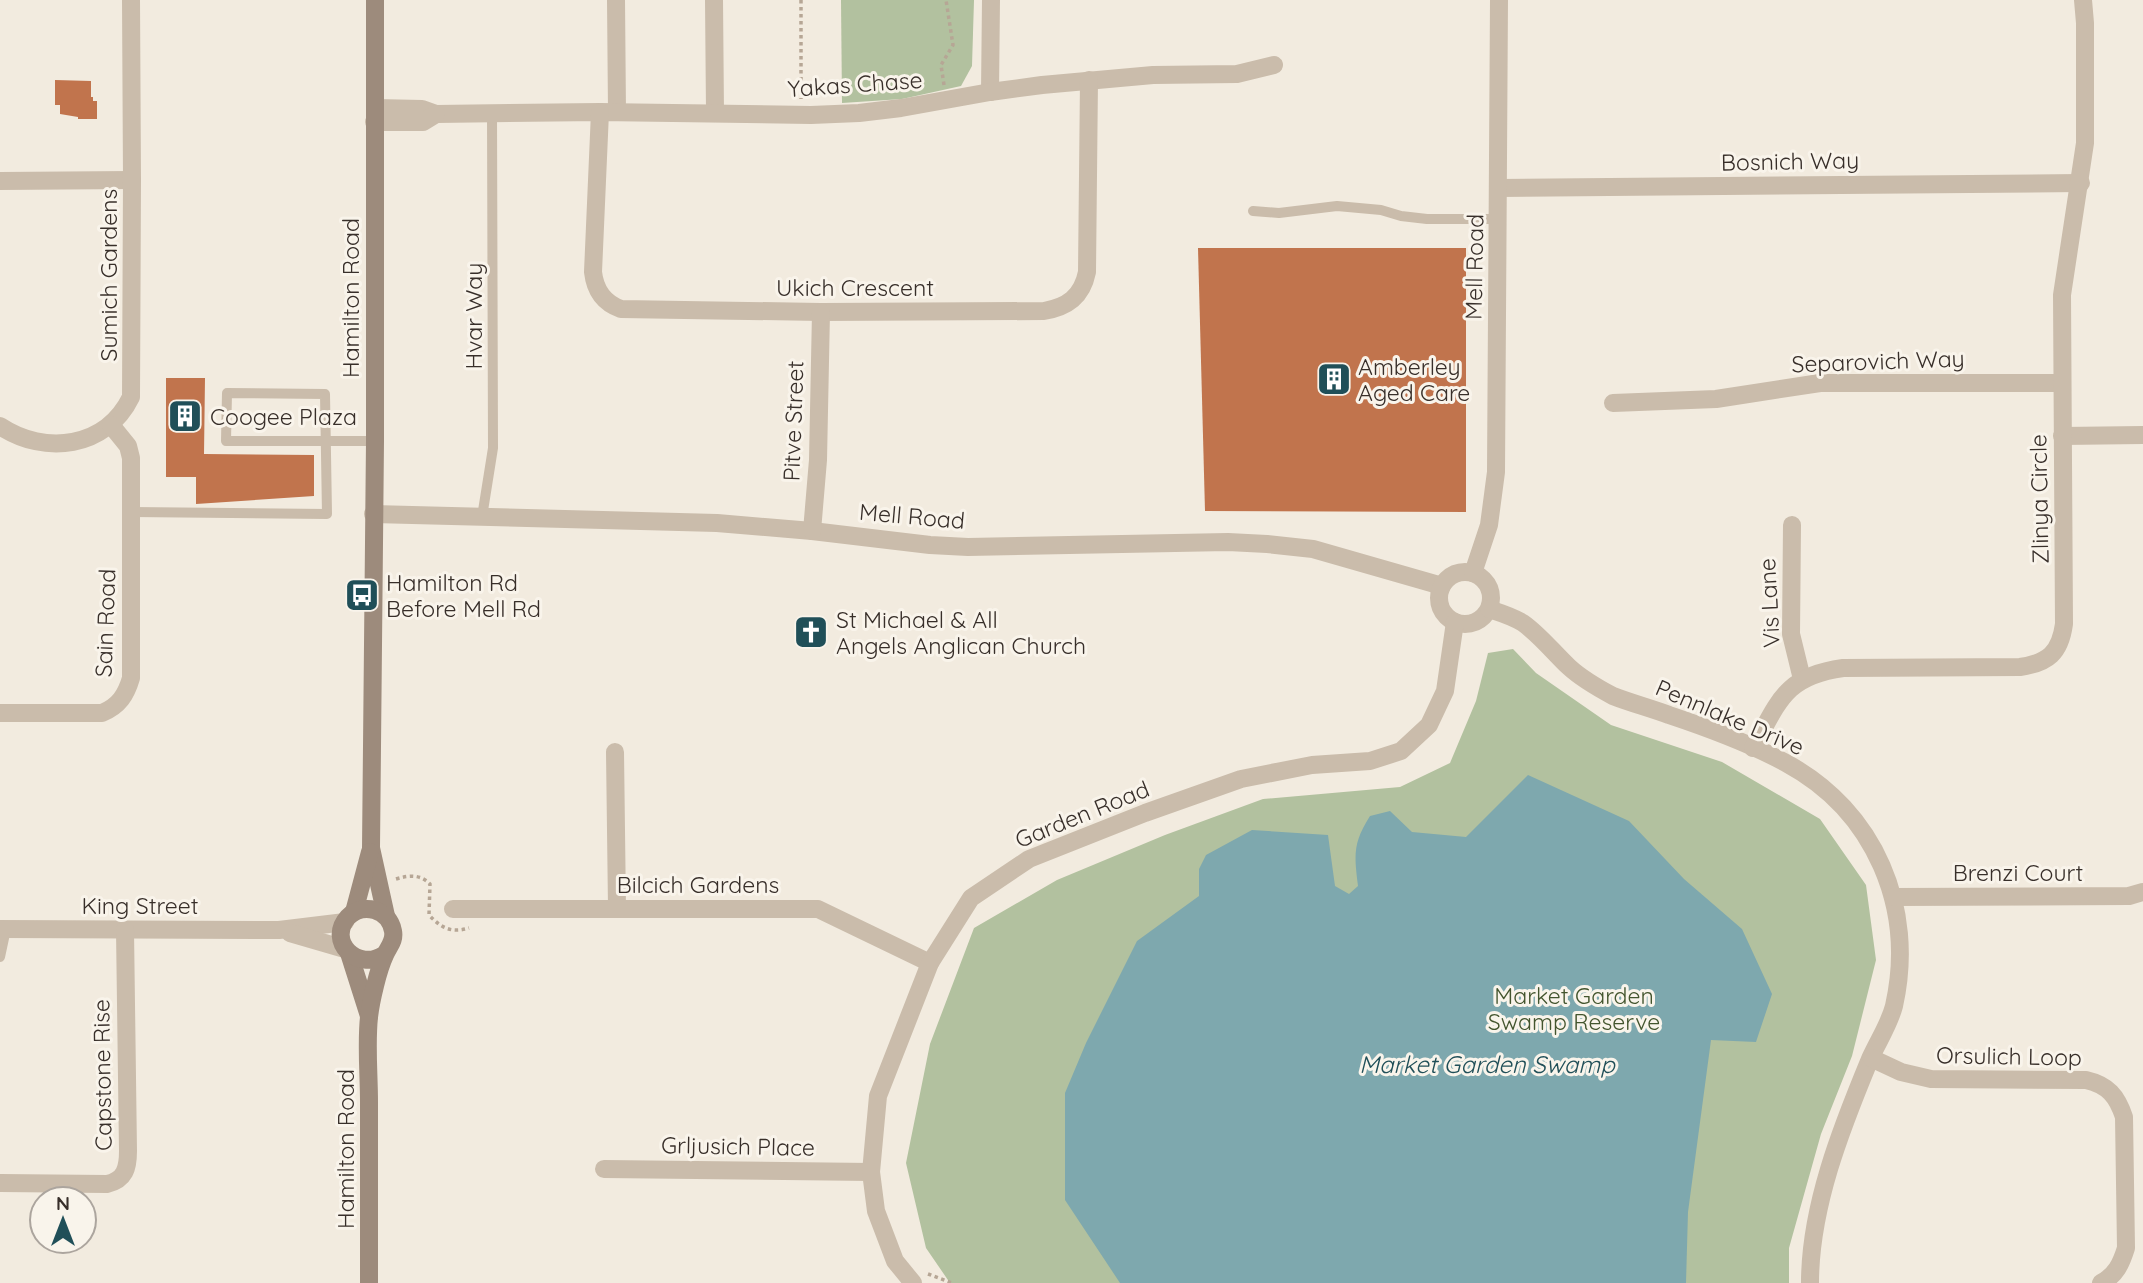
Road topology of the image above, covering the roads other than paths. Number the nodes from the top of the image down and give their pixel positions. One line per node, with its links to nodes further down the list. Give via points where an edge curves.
1 (131, 0): 15 (street, Sumich Gardens)
2 (374, 0): 14 (main road, Hamilton Road)
3 (616, 0): 11 (street)
4 (714, 0): 12 (street)
5 (991, 0): 10 (street)
6 (1499, 0): 18 (street, Mell Road)
7 (2083, 0): 17 (street, Zlinya Circle, via 2085,143)
8 (1274, 65): 9 (street, Yakas Chase, via 1237,74)
9 (1089, 80): 10 (street, Yakas Chase); 21 (street, Ukich Crescent, via 1087,272 1085,284 1071,302 1044,311)
10 (990, 92): 12 (street, Yakas Chase, via 859,113)
11 (608, 112): 12 (street, Yakas Chase); 13 (street, Yakas Chase); 21 (street, Ukich Crescent, via 593,272 598,291 611,306)
12 (715, 113)
13 (492, 114): 14 (street, Yakas Chase, via 436,114 423,122); 32 (lane, Hvar Way, via 493,448)
14 (375, 115): 29 (main road, Hamilton Road)
15 (132, 180): 16 (street); 24 (street, Sumich Gardens, via 131,397)
16 (0, 181)
17 (2081, 183): 18 (street, Bosnich Way); 22 (street, Zlinya Circle, via 2062,295)
18 (1499, 188): 20 (street, Mell Road)
19 (1253, 211): 20 (lane, via 1336,206 1427,219)
20 (1498, 219): 35 (street, Mell Road, via 1496,472 1489,525)
21 (821, 312): 34 (street, Pitve Street)
22 (2062, 383): 23 (street, Separovich Way, via 1820,383 1716,398); 27 (street, Zlinya Circle)
23 (1613, 403)
24 (111, 425): 25 (street, Sumich Gardens, via 89,438 55,443 30,441); 30 (street, Sain Road, via 128,446 131,458)
25 (0, 426)
26 (2143, 435): 27 (street)
27 (2062, 436): 39 (street, Zlinya Circle, via 2064,625 2062,639 2044,662 2020,667 1843,668)
28 (326, 441): 28 (lane, via 325,394 227,393 226,441); 29 (lane); 30 (lane, via 327,514)
29 (375, 441): 31 (main road, Hamilton Road)
30 (132, 512): 40 (street, Sain Road, via 131,678 122,700 103,713)
31 (373, 514): 32 (street, Mell Road); 43 (main road, Hamilton Road)
32 (482, 517): 34 (street, Mell Road, via 717,523)
33 (1792, 525): 39 (street, Vis Lane, via 1791,634)
34 (812, 531): 36 (street, Mell Road, via 968,547 1267,544 1313,549)
35 (1473, 573): 36 (street, via 1458,573); 37 (street, via 1491,592)
36 (1442, 586): 38 (street, via 1440,603)
37 (1489, 609): 38 (street, via 1471,623); 41 (street, Pennlake Drive, via 1524,624 1570,668 1614,696)
38 (1455, 622): 56 (street, Garden Road, via 1446,691 1429,725 1401,751 1370,761 1312,765 1241,779 1029,859 971,898)
39 (1802, 679): 41 (street, Zlinya Circle, via 1780,700)
40 (0, 713)
41 (1753, 748): 45 (street, Pennlake Drive, via 1814,780 1849,811 1877,852)
42 (615, 752): 46 (street)
43 (371, 848): 48 (main road, Hamilton Road); 49 (main road, Hamilton Road)
44 (2143, 892): 45 (street, Brenzi Court, via 2129,896)
45 (1893, 897): 58 (street, Pennlake Drive, via 1899,950 1897,987 1886,1028)
46 (617, 908): 47 (street, Bilcich Gardens); 56 (street, Bilcich Gardens, via 818,909)
47 (453, 909)
48 (386, 916): 49 (main road, via 370,909); 54 (main road, via 393,939)
49 (349, 917): 52 (street, King Street); 53 (main road, via 341,936)
50 (3, 929): 51 (street, King Street); 55 (lane)
51 (125, 930): 52 (street, King Street); 61 (street, Capstone Rise, via 125,1173 107,1184)
52 (279, 930): 53 (street, King Street)
53 (347, 951): 54 (main road, via 363,960); 57 (main road, Hamilton Road)
54 (385, 954): 57 (main road, Hamilton Road)
55 (0, 957)
56 (930, 963): 60 (street, Garden Road, via 878,1096)
57 (369, 1016): 63 (main road, Hamilton Road)
58 (1871, 1058): 64 (street, Pennlake Drive, via 1826,1177 1812,1235); 65 (street, Orsulich Loop, via 1916,1077 2086,1080 2110,1090 2124,1117 2126,1248 2118,1269)
59 (604, 1169): 60 (street, Grljusich Place)
60 (870, 1172): 62 (street, Garden Road, via 876,1211 895,1261)
61 (0, 1183)
62 (917, 1277)
63 (369, 1283)
64 (1810, 1283)
65 (2101, 1283)

